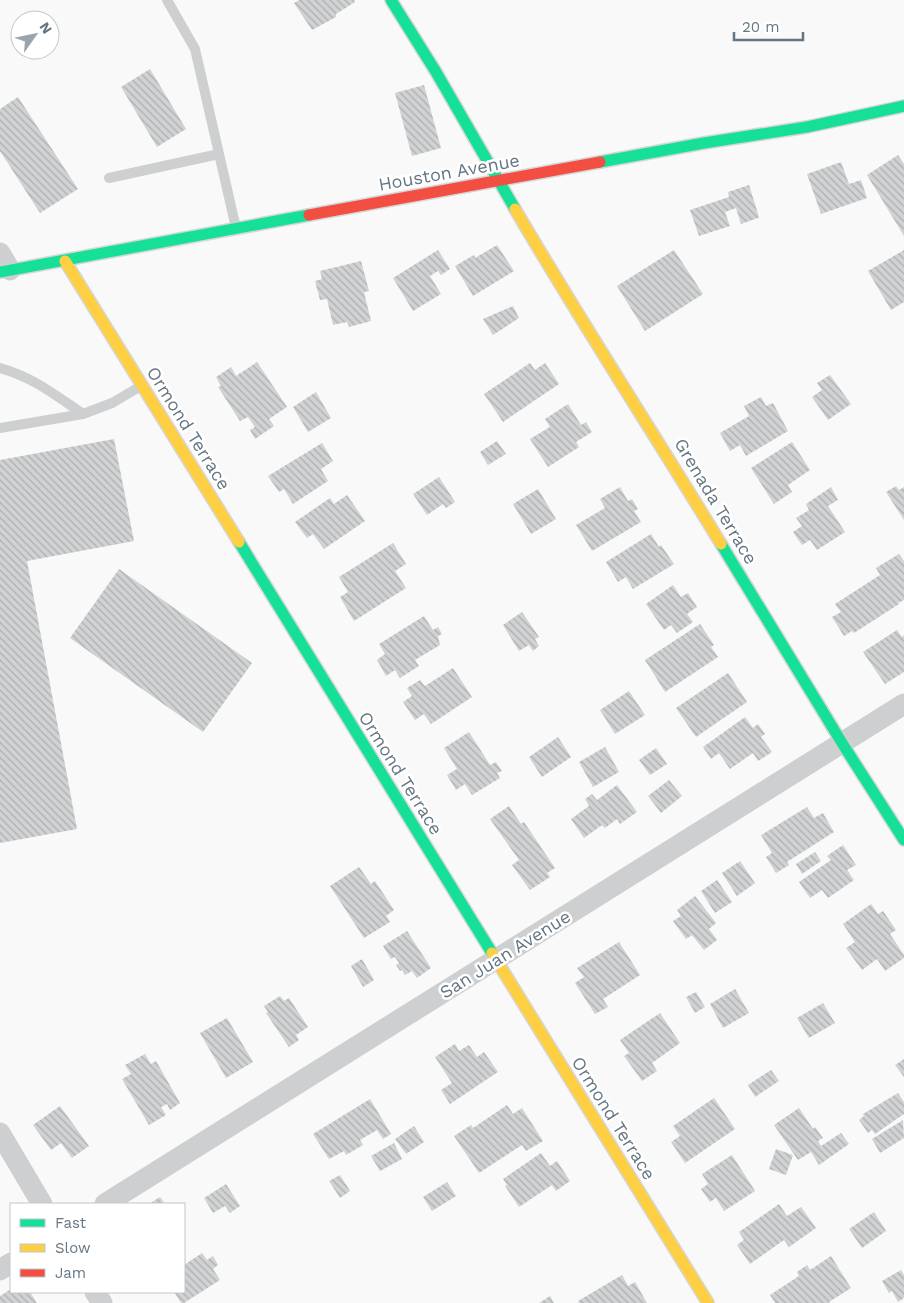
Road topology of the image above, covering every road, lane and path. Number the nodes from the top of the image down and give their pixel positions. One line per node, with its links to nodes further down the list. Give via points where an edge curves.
1 (167, 0): 4 (lane, via 195,48)
2 (391, 0): 6 (street, Grenada Terrace)
3 (904, 106): 6 (street, Houston Avenue, via 807,127)
4 (219, 154): 5 (lane); 7 (lane)
5 (109, 178)
6 (498, 181): 7 (street, Houston Avenue); 15 (street, Grenada Terrace)
7 (237, 229): 8 (street, Houston Avenue)
8 (65, 261): 9 (street, Houston Avenue); 11 (street, Ormond Terrace)
9 (3, 265)
10 (0, 368): 12 (lane, via 21,374 41,385)
11 (142, 386): 12 (lane); 17 (street, Ormond Terrace)
12 (83, 414): 13 (lane)
13 (0, 428)
14 (904, 704): 15 (street, San Juan Avenue)
15 (842, 743): 16 (street, Grenada Terrace); 17 (street, San Juan Avenue)
16 (904, 840)
17 (496, 959): 20 (street, San Juan Avenue); 21 (street, Ormond Terrace)
18 (0, 1133): 19 (street)
19 (41, 1203)
20 (107, 1203)
21 (708, 1303)

